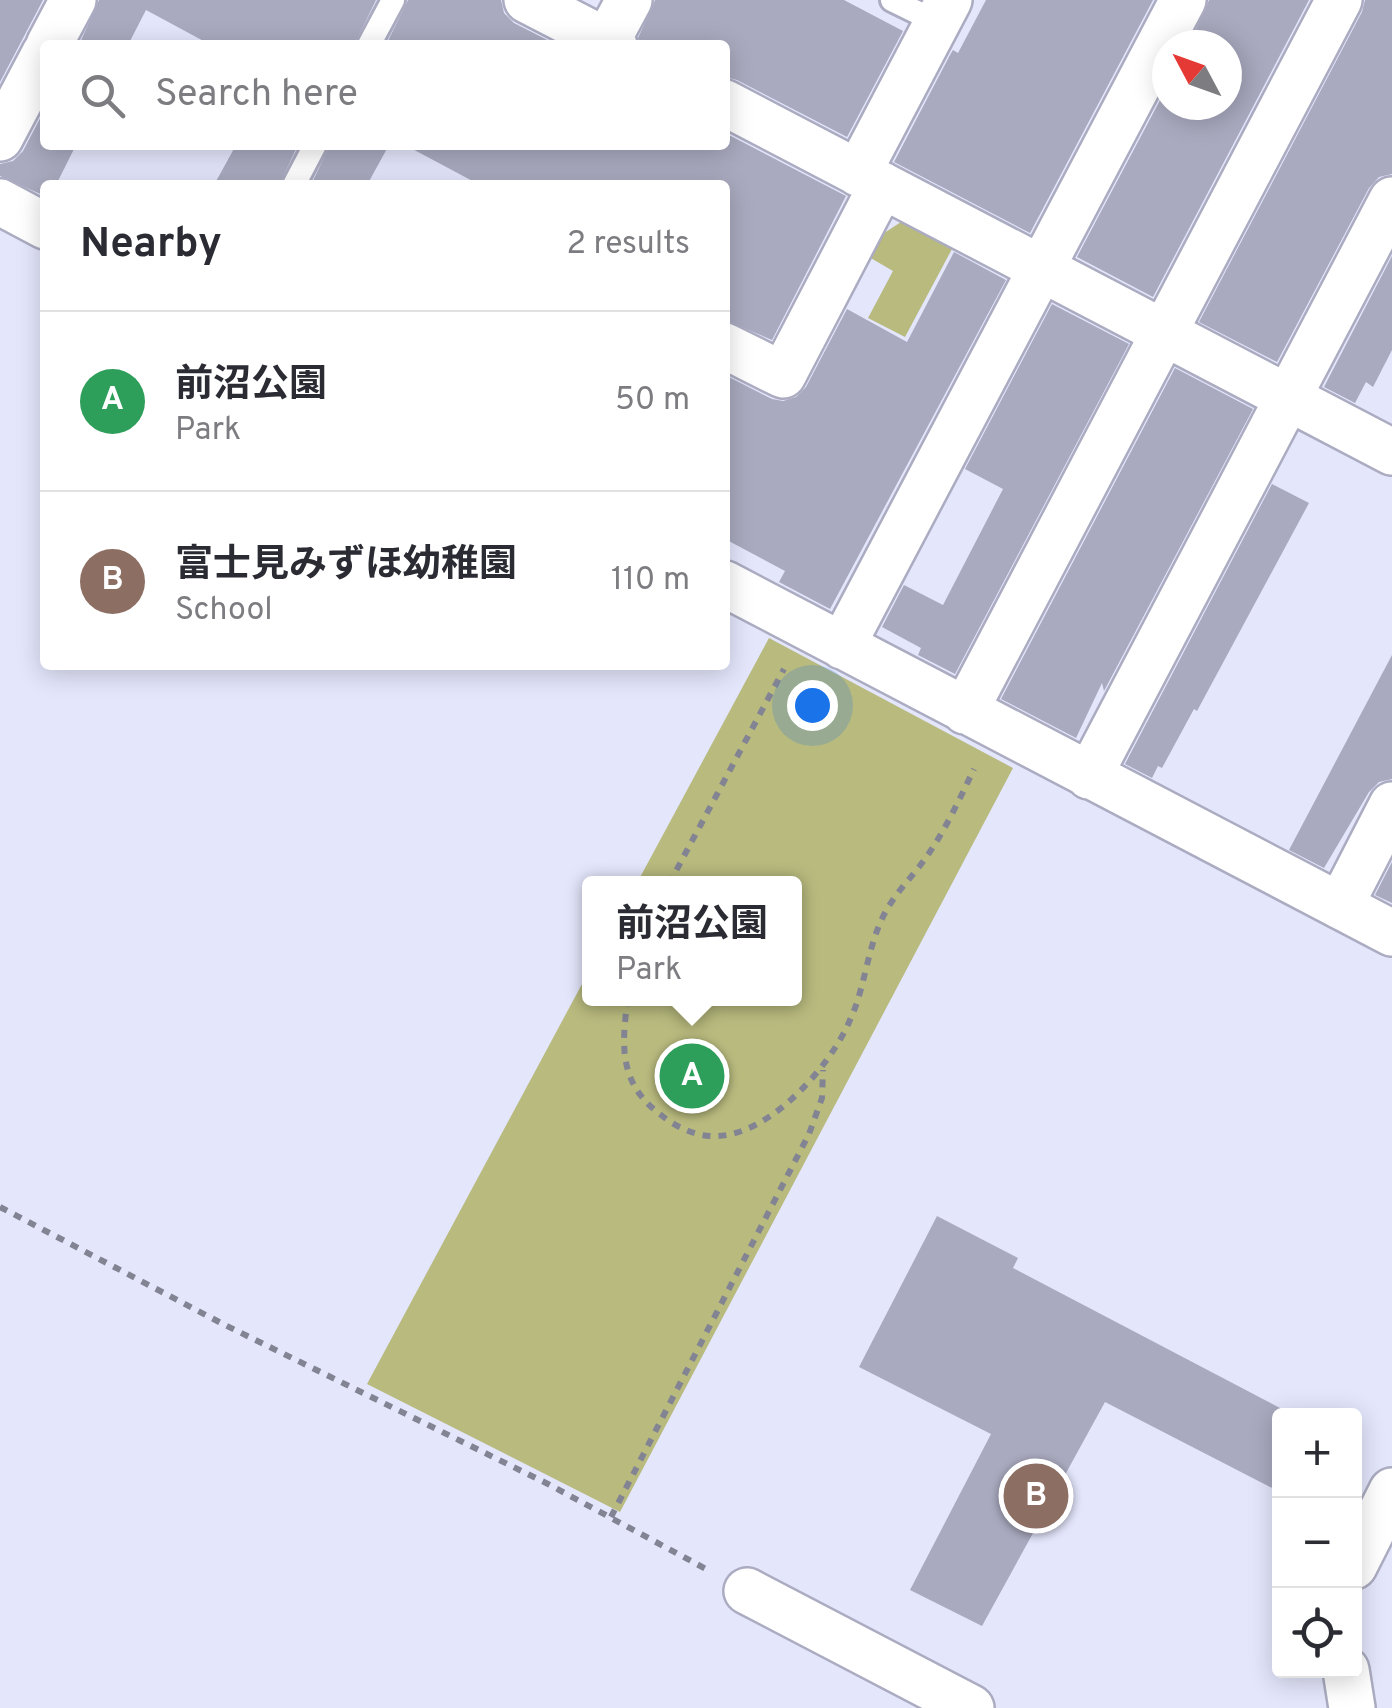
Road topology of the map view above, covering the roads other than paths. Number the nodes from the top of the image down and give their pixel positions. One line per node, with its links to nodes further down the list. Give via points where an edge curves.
1 (73, 0): 9 (street)
2 (393, 0): 10 (lane)
3 (527, 0): 11 (street)
4 (629, 0): 12 (street)
5 (892, 0): 8 (lane)
6 (1182, 0): 22 (street)
7 (1338, 0): 23 (street)
8 (943, 11): 17 (street)
9 (52, 40)
10 (372, 40)
11 (604, 40)
12 (611, 40)
13 (40, 62): 15 (street)
14 (730, 106): 17 (street)
15 (0, 138)
16 (312, 150): 18 (lane)
17 (870, 179): 22 (street); 24 (street, via 783,376)
18 (297, 180)
19 (1392, 200): 25 (street)
20 (0, 202): 21 (street)
21 (40, 223)
22 (1040, 268): 23 (street); 28 (street)
23 (1164, 332): 25 (street); 29 (street)
24 (730, 349)
25 (1288, 398): 26 (street); 30 (street)
26 (1392, 452)
27 (730, 587): 28 (street)
28 (824, 637): 29 (street)
29 (980, 718): 30 (street)
30 (1089, 776): 32 (street)
31 (1392, 805): 32 (street)
32 (1340, 906): 33 (street)
33 (1392, 933)
34 (1392, 1492): 35 (street)
35 (1362, 1550)
36 (746, 1591): 38 (street)
37 (1347, 1678): 39 (street)
38 (971, 1708)
39 (1352, 1708)

